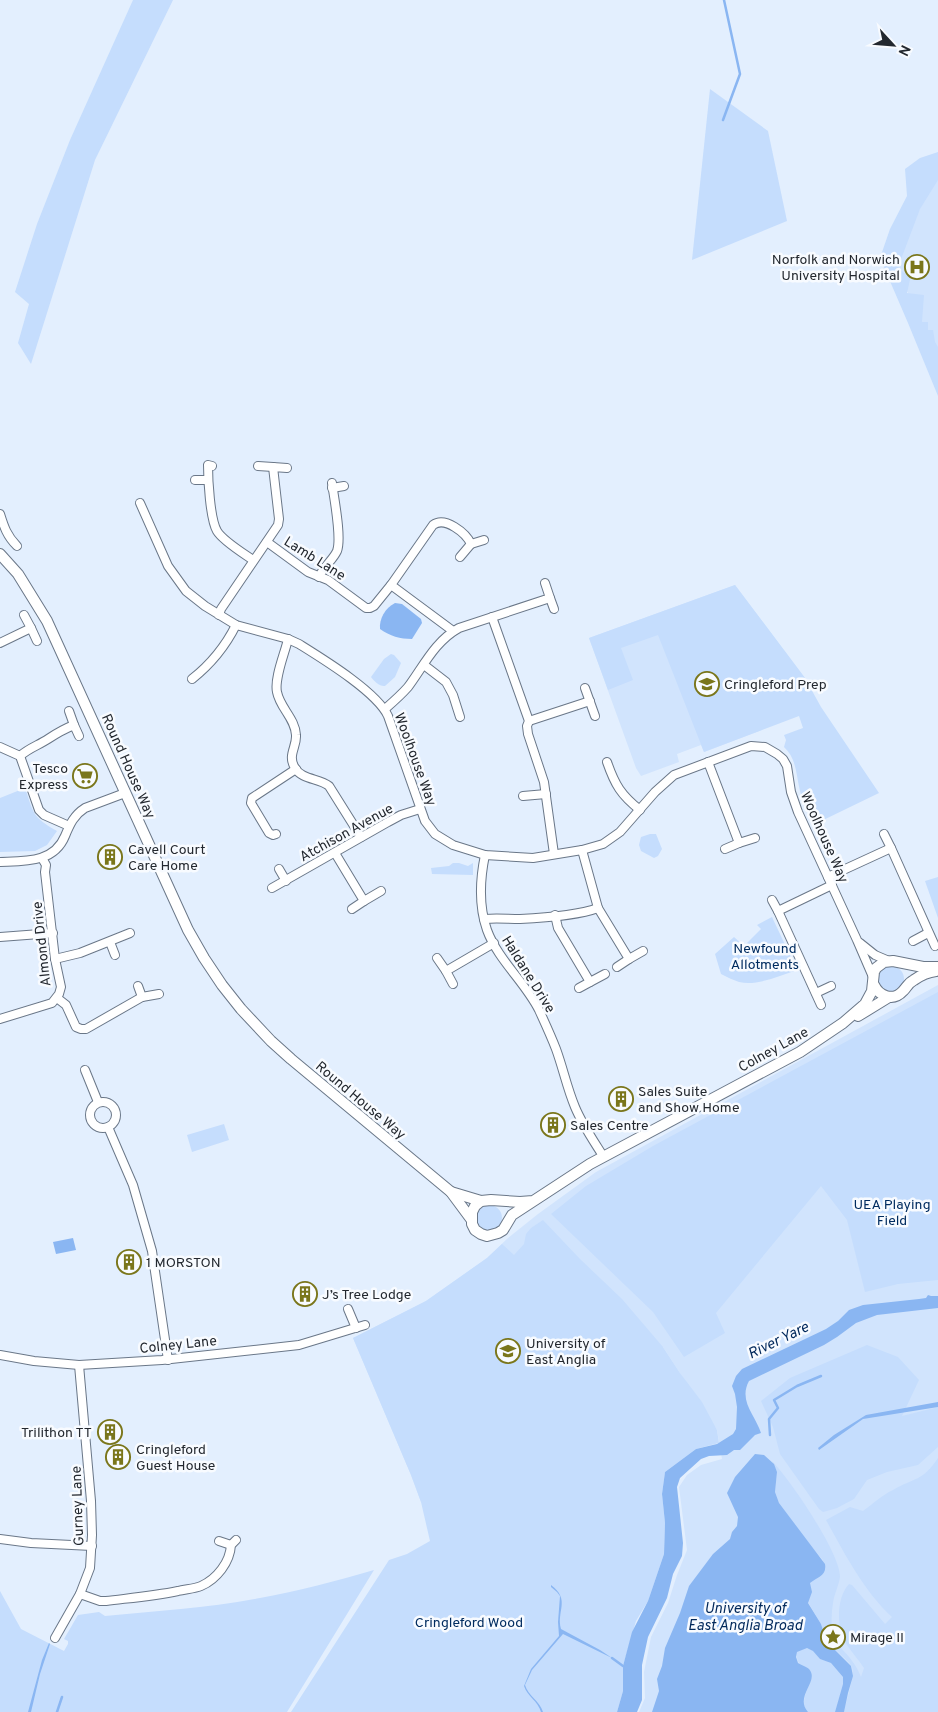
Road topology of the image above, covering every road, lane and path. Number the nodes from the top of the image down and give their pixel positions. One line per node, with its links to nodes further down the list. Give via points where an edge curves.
1 (210, 464): 6 (street)
2 (258, 466): 3 (street)
3 (273, 467): 4 (street); 11 (street, via 279,519)
4 (288, 468)
5 (195, 480): 6 (street)
6 (208, 480): 16 (street, via 216,530)
7 (344, 486): 17 (street, via 332,486 339,543)
8 (140, 502): 23 (street, Woolhouse Way, via 168,566 186,590)
9 (0, 514): 13 (street, via 5,531)
10 (484, 540): 12 (street)
11 (267, 542): 16 (street, Lamb Lane); 17 (street, Lamb Lane)
12 (471, 544): 15 (street); 19 (street, Lamb Lane, via 450,525 438,521)
13 (17, 546)
14 (0, 554): 47 (street, Round House Way, via 18,574 47,621)
15 (460, 557)
16 (253, 560): 23 (street, Lamb Lane)
17 (319, 577): 19 (street, Lamb Lane, via 366,608 374,606)
18 (545, 584): 20 (street)
19 (391, 585): 27 (street)
20 (550, 598): 21 (street); 24 (street)
21 (554, 609)
22 (24, 615): 26 (street)
23 (219, 615): 25 (street, Woolhouse Way)
24 (492, 617): 27 (street); 39 (street)
25 (236, 625): 28 (street, Woolhouse Way); 32 (street, via 214,660)
26 (31, 628): 29 (street); 30 (street)
27 (453, 631): 31 (street, via 441,641)
28 (288, 639): 35 (street, Woolhouse Way, via 362,687); 46 (street, via 277,692 295,726 292,753)
29 (37, 641)
30 (0, 642)
31 (424, 665): 35 (street); 38 (street, via 446,682)
32 (192, 680)
33 (585, 688): 34 (street)
34 (590, 702): 37 (street); 39 (street)
35 (385, 709): 50 (street, Woolhouse Way)
36 (69, 711): 40 (street)
37 (595, 716)
38 (460, 717)
39 (529, 721): 48 (street, via 528,734)
40 (74, 725): 41 (street); 43 (street)
41 (79, 736)
42 (0, 747): 43 (street)
43 (20, 756): 52 (street, via 39,810)
44 (607, 762): 51 (street, via 618,790)
45 (708, 762): 51 (street, Woolhouse Way, via 674,775); 57 (street); 67 (street, Woolhouse Way, via 751,746 765,747 778,754 787,766 798,812)
46 (296, 769): 53 (street, via 252,798 251,803 270,833); 55 (street, via 302,776 322,780 329,786)
47 (125, 793): 52 (street, via 85,808); 117 (street, Round House Way, via 188,930 241,1009 291,1059)
48 (546, 794): 49 (street); 62 (street)
49 (523, 796)
50 (420, 809): 55 (street, Atchison Avenue, via 401,815); 63 (street, Woolhouse Way, via 429,827 443,840)
51 (640, 810): 60 (street, Woolhouse Way, via 620,832 603,844)
52 (69, 826): 64 (street, via 59,847)
53 (276, 834)
54 (884, 834): 58 (street)
55 (361, 837): 61 (street, Atchison Avenue)
56 (755, 838): 57 (street)
57 (739, 844): 59 (street)
58 (891, 848): 67 (street); 81 (street)
59 (725, 849)
60 (582, 850): 62 (street, Woolhouse Way); 74 (street)
61 (335, 853): 68 (street, Atchison Avenue); 73 (street)
62 (554, 854): 63 (street, Woolhouse Way, via 533,858)
63 (485, 855): 78 (street, Haldane Drive, via 482,880)
64 (42, 858): 65 (street); 79 (street, Almond Drive, via 46,865)
65 (0, 862)
66 (279, 869): 68 (street)
67 (828, 877): 69 (street, Woolhouse Way)
68 (286, 881): 70 (street, Atchison Avenue)
69 (832, 885): 76 (street); 83 (street, Woolhouse Way)
70 (272, 888)
71 (380, 891): 73 (street)
72 (772, 900): 76 (street)
73 (364, 901): 75 (street)
74 (598, 908): 77 (street); 92 (street)
75 (352, 909)
76 (778, 911): 105 (street)
77 (555, 916): 78 (street); 99 (street, via 558,928)
78 (484, 919): 86 (street, Haldane Drive)
79 (53, 933): 82 (street); 91 (street, Almond Drive)
80 (130, 933): 85 (street)
81 (928, 933): 84 (street); 87 (street)
82 (0, 938)
83 (857, 940): 93 (street, Woolhouse Way, via 875,955); 98 (street, Woolhouse Way)
84 (913, 941)
85 (110, 942): 89 (street); 91 (street)
86 (494, 943): 96 (street); 116 (street, Haldane Drive, via 538,1008 575,1109)
87 (935, 946)
88 (642, 951): 92 (street)
89 (115, 955)
90 (437, 958): 96 (street)
91 (55, 959): 109 (street, Almond Drive, via 61,987)
92 (629, 959): 94 (street)
93 (893, 961): 95 (street, Colney Lane); 98 (street, Colney Lane, via 880,964 874,972); 101 (street, via 907,972)
94 (617, 967)
95 (938, 969): 101 (street, Colney Lane)
96 (446, 971): 100 (street)
97 (605, 974): 99 (street)
98 (873, 981): 108 (street, via 880,993); 112 (street, Colney Lane, via 868,1000)
99 (590, 982): 104 (street)
100 (452, 984)
101 (908, 984): 108 (street, Colney Lane, via 900,994)
102 (138, 986): 107 (street)
103 (831, 986): 105 (street)
104 (579, 988)
105 (816, 993): 110 (street)
106 (159, 994): 107 (street)
107 (142, 997): 109 (street, via 86,1029 76,1027 66,1005)
108 (889, 997): 112 (street, Colney Lane)
109 (57, 998): 111 (street, Almond Drive)
110 (821, 1005)
111 (0, 1019)
112 (843, 1023): 116 (street, Colney Lane, via 800,1052)
113 (85, 1070): 114 (street)
114 (98, 1102): 115 (street, via 91,1108 90,1119 97,1127); 115 (street, via 108,1102 116,1110 116,1120)
115 (108, 1127): 127 (street, via 133,1185 152,1251)
116 (603, 1156): 120 (street, Colney Lane)
117 (451, 1192): 118 (street, Round House Way); 121 (street, Round House Way)
118 (481, 1201): 119 (street, Colney Lane); 121 (street, via 475,1206)
119 (496, 1201): 120 (street, Colney Lane); 122 (street, via 506,1211)
120 (533, 1201): 122 (street, Colney Lane, via 512,1215)
121 (471, 1219): 122 (street, Colney Lane, via 475,1230 487,1236 498,1233)
122 (506, 1225)
123 (348, 1309): 125 (street)
124 (365, 1325): 125 (street, Colney Lane)
125 (356, 1328): 127 (street, Colney Lane, via 299,1345)
126 (0, 1355): 128 (street, Colney Lane)
127 (168, 1360): 128 (street, Colney Lane)
128 (79, 1365): 131 (street, Gurney Lane)
129 (0, 1539): 131 (street)
130 (219, 1540): 132 (street, via 234,1543 230,1554 212,1579 200,1586 106,1601)
131 (92, 1546): 132 (street, Gurney Lane, via 90,1568)
132 (80, 1594): 133 (street, Gurney Lane)
133 (55, 1638)

